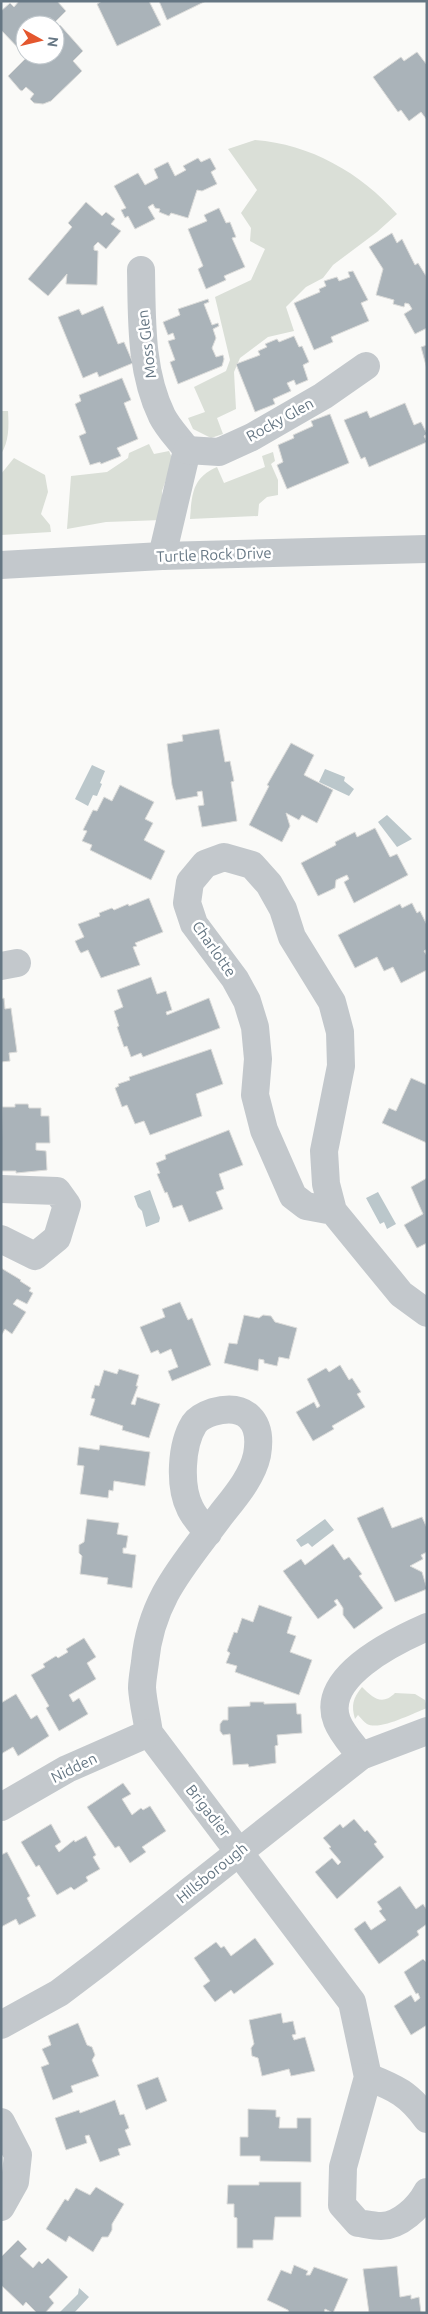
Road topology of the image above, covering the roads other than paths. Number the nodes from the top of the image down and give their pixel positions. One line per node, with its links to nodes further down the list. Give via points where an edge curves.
1 (141, 270): 3 (street, Moss Glen, via 147,372 162,417)
2 (366, 366): 3 (street, Rocky Glen, via 323,396 252,437 219,452)
3 (187, 450): 5 (street)
4 (427, 549): 5 (street, Turtle Rock Drive)
5 (162, 556): 6 (street, Turtle Rock Drive)
6 (1, 565)
7 (1, 1189): 9 (street, via 57,1191 67,1205 57,1238 36,1256)
8 (333, 1212): 8 (street, Charlotte, via 326,1184 324,1151 340,1066 340,1032 332,1002 292,937 283,909 269,884 252,866 224,857 206,864 190,882 187,903 194,924 235,979 247,1001 256,1035 255,1095 264,1130 293,1196 306,1206); 10 (street, Charlotte, via 401,1294)
9 (1, 1239)
10 (427, 1313)
11 (208, 1533): 14 (street, Brigadier, via 173,1578 156,1609 147,1640 142,1687)
12 (427, 1627): 15 (street, via 393,1643 366,1661 338,1692 334,1704 337,1721)
13 (427, 1731): 15 (street, Hillsborough)
14 (149, 1733): 16 (street, Nidden, via 67,1769); 17 (street, Brigadier)
15 (361, 1756): 17 (street, Hillsborough)
16 (1, 1807)
17 (239, 1851): 18 (street, Hillsborough, via 59,1993); 19 (street, Brigadier, via 352,2002)
18 (1, 2025)
19 (368, 2077): 20 (street, via 396,2088); 22 (street, Brigadier, via 343,2167 342,2205 358,2222 383,2226 404,2218)
20 (427, 2119)
21 (1, 2122): 23 (street, via 18,2155 15,2182)
22 (427, 2192)
23 (1, 2207)

